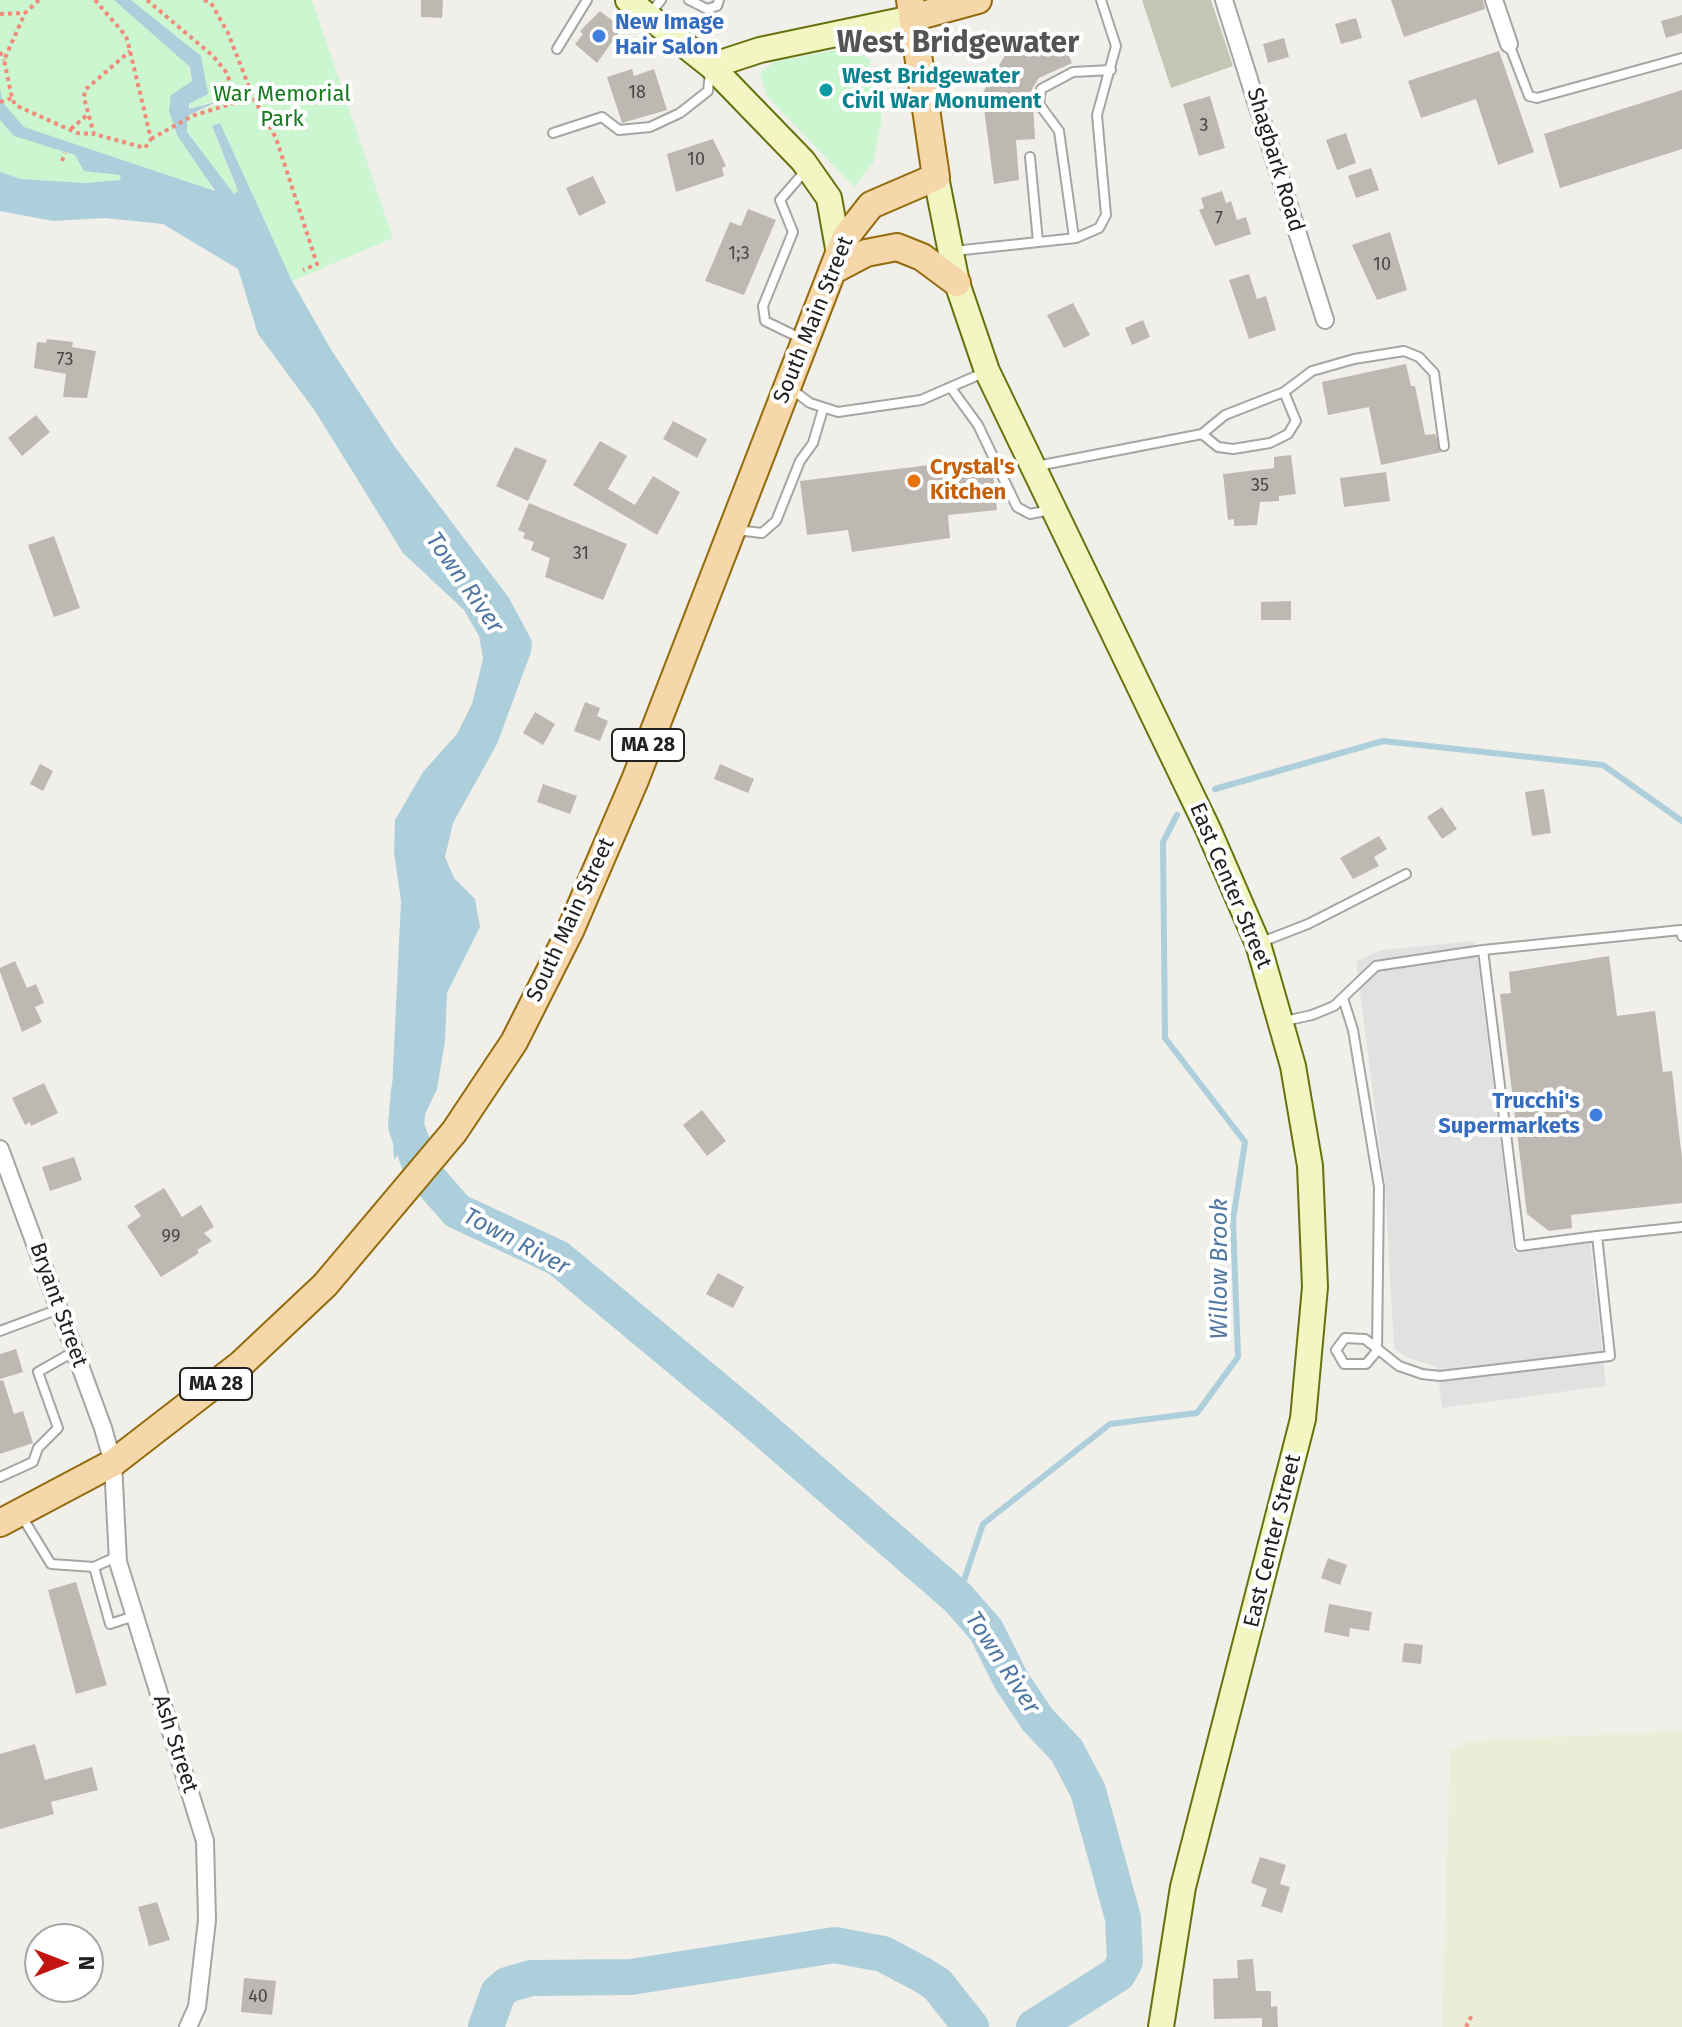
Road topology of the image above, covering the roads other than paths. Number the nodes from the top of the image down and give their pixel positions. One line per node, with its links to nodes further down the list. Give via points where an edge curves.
1 (587, 0): 12 (lane)
2 (628, 0): 9 (main road)
3 (689, 0): 4 (lane, via 707,9)
4 (719, 0)
5 (978, 0): 10 (main road)
6 (1101, 0): 15 (lane, via 1116,46)
7 (1224, 0): 25 (street, Shagbark Road)
8 (1494, 0): 11 (street)
9 (655, 8): 14 (main road, via 673,33)
10 (911, 9): 14 (main road); 19 (main road, East Center Street)
11 (1509, 44): 13 (lane, via 1529,96 1537,98)
12 (557, 49)
13 (1682, 58)
14 (711, 66): 16 (lane, via 708,91 650,127 619,130 602,117); 18 (main road)
15 (1111, 70): 20 (lane, via 1097,115 1106,215 1099,228); 20 (lane, via 1073,72 1041,89 1039,104 1059,131)
16 (553, 133)
17 (1030, 157): 21 (lane)
18 (813, 173): 23 (main road, via 832,205); 26 (lane, via 780,200 793,232 763,306 765,321)
19 (936, 177): 22 (main road, East Center Street); 23 (main road, South Main Street / MA 28, via 871,205 853,224)
20 (1074, 238): 21 (lane)
21 (1038, 242): 22 (lane)
22 (949, 251): 24 (main road, East Center Street)
23 (835, 263): 24 (main road, via 897,247 922,257); 26 (main road, South Main Street / MA 28)
24 (957, 283): 27 (main road, East Center Street)
25 (1325, 320)
26 (805, 340): 28 (main road, South Main Street / MA 28)
27 (987, 371): 29 (lane); 34 (main road, East Center Street)
28 (787, 386): 31 (lane); 36 (main road, South Main Street / MA 28)
29 (951, 388): 31 (lane, via 921,400 838,412); 35 (lane, via 978,425 1017,507 1030,514)
30 (1284, 392): 32 (lane, via 1225,415); 32 (lane, via 1296,421 1288,434 1233,449 1218,447); 33 (lane, via 1312,371 1404,351 1419,357 1434,373)
31 (823, 409): 36 (lane, via 776,521 762,533)
32 (1202, 434): 34 (lane)
33 (1444, 446)
34 (1032, 467): 35 (main road, East Center Street)
35 (1053, 510): 40 (main road, East Center Street)
36 (732, 529): 54 (main road, South Main Street / MA 28, via 635,780 570,931 514,1042 454,1132 325,1285 241,1364)
37 (1406, 874): 40 (lane)
38 (1681, 930): 39 (lane); 41 (lane)
39 (1682, 936)
40 (1258, 944): 43 (main road, East Center Street)
41 (1483, 950): 42 (lane, via 1376,966); 47 (lane, via 1520,1246)
42 (1343, 998): 43 (lane, via 1312,1015); 53 (lane, via 1379,1187)
43 (1282, 1021): 50 (main road, East Center Street, via 1311,1180)
44 (0, 1149): 45 (street, Bryant Street)
45 (7, 1187): 48 (street, Bryant Street)
46 (1682, 1227): 47 (lane)
47 (1597, 1236): 53 (lane, via 1610,1356 1440,1376 1399,1366)
48 (60, 1309): 49 (lane); 52 (street, Bryant Street)
49 (0, 1331)
50 (1311, 1349): 51 (lane); 61 (main road, East Center Street, via 1303,1419 1178,1909)
51 (1336, 1350): 53 (lane, via 1345,1338 1365,1339); 53 (lane, via 1344,1364 1366,1364)
52 (75, 1351): 54 (street, Bryant Street); 55 (lane, via 38,1372 58,1428 38,1448 33,1462)
53 (1377, 1351)
54 (113, 1463): 56 (main road, South Main Street / MA 28); 57 (street, Ash Street)
55 (0, 1477)
56 (10, 1519): 58 (lane, via 51,1564)
57 (118, 1556): 58 (lane); 59 (street, Ash Street)
58 (94, 1567): 59 (lane, via 110,1624)
59 (134, 1616): 60 (street, Ash Street, via 205,1841 207,1920 197,2007)
60 (188, 2027)
61 (1161, 2027)

